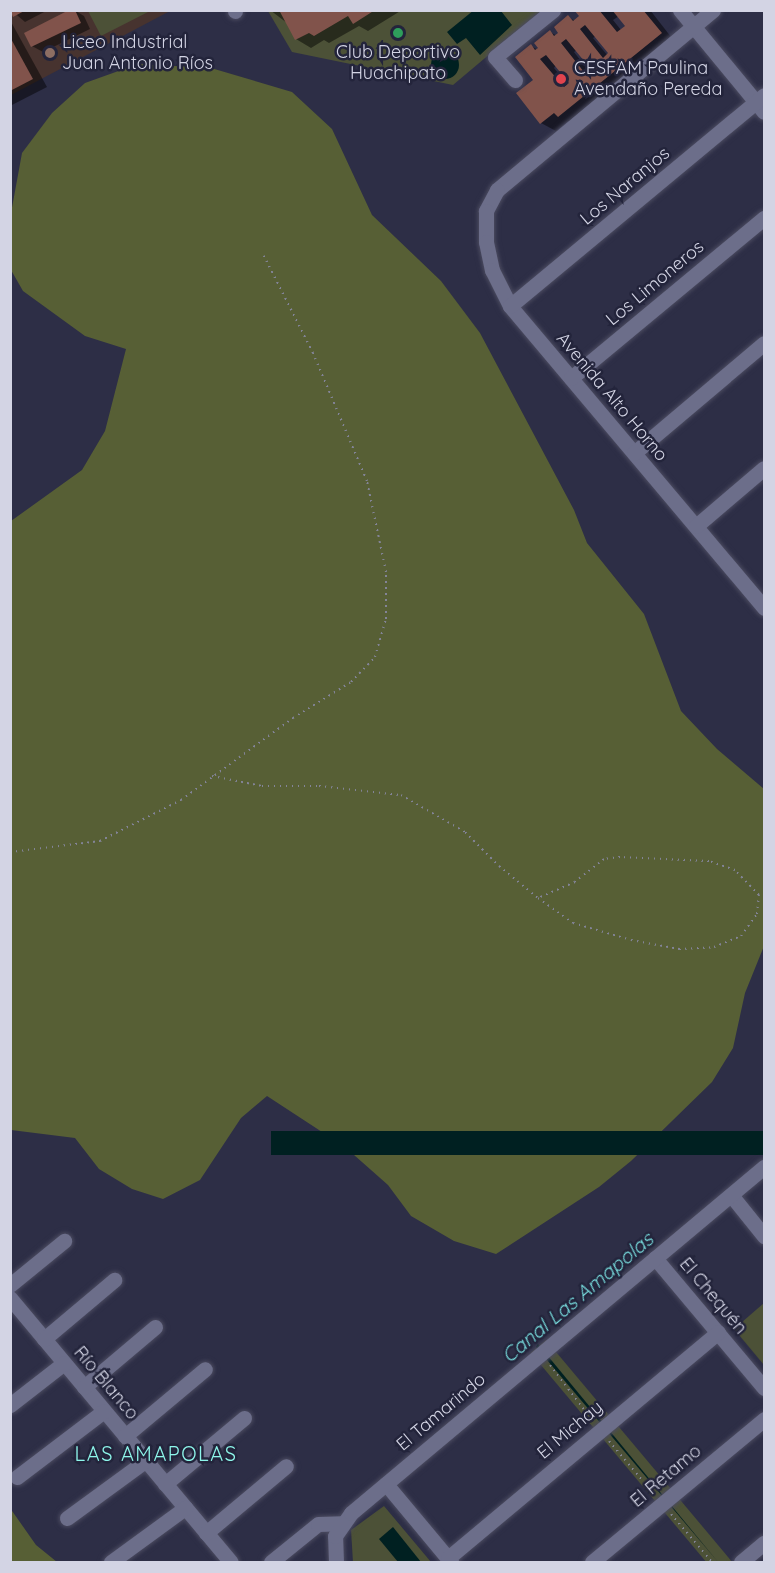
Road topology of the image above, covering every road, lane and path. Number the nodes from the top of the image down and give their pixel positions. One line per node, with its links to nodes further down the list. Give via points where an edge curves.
1 (553, 10): 5 (street, via 495,57)
2 (680, 10): 4 (street)
3 (713, 10): 4 (street)
4 (693, 26): 6 (street); 9 (street, Avenida Alto Horno, via 498,190 486,211 486,242 494,276)
5 (515, 80)
6 (762, 103): 9 (street, Los Naranjos)
7 (765, 218): 11 (street, Los Limoneros)
8 (264, 256): 16 (path, via 313,353 367,481 386,572 386,619 375,657 351,682)
9 (510, 306): 11 (street, Avenida Alto Horno)
10 (765, 343): 12 (street)
11 (571, 378): 12 (street, Avenida Alto Horno)
12 (634, 453): 14 (street, Avenida Alto Horno)
13 (765, 468): 14 (street)
14 (696, 526): 15 (street, Avenida Alto Horno)
15 (762, 598)
16 (212, 776): 17 (path, via 181,800 100,841); 18 (path, via 262,786 319,786 401,795 465,832)
17 (10, 852)
18 (538, 898): 18 (path, via 573,923 679,949 714,947 741,936 757,914 759,895 735,870 709,861 620,857 604,859 574,882)
19 (765, 1167): 20 (street, El Tamarindo)
20 (731, 1195): 21 (street); 23 (street, El Tamarindo)
21 (765, 1236)
22 (64, 1241): 25 (street)
23 (655, 1258): 29 (street, El Chequén); 31 (street, El Tamarindo)
24 (114, 1280): 30 (street)
25 (10, 1285)
26 (10, 1298): 27 (street, Río Blanco)
27 (16, 1315): 30 (street, Río Blanco)
28 (155, 1327): 34 (street)
29 (718, 1332): 35 (street, El Chequén); 40 (street, El Michay)
30 (44, 1339): 32 (street, Río Blanco)
31 (541, 1353): 40 (path); 46 (street, El Tamarindo)
32 (64, 1364): 34 (street, Río Blanco); 36 (street)
33 (205, 1369): 41 (street)
34 (84, 1388): 37 (street, Río Blanco)
35 (765, 1388)
36 (10, 1405)
37 (104, 1411): 41 (street, Río Blanco); 44 (street)
38 (244, 1418): 45 (street)
39 (765, 1419): 57 (street, El Retamo)
40 (600, 1430): 53 (street, El Michay)
41 (125, 1436): 42 (street, Río Blanco)
42 (145, 1461): 45 (street, Río Blanco); 48 (street)
43 (286, 1466): 50 (street)
44 (17, 1477)
45 (165, 1484): 47 (street, Río Blanco)
46 (386, 1484): 49 (street, El Tamarindo); 53 (street)
47 (185, 1508): 50 (street, Río Blanco); 54 (street)
48 (67, 1518)
49 (342, 1523): 55 (street, via 318,1524); 56 (street, via 334,1542)
50 (206, 1533): 52 (street, Río Blanco)
51 (765, 1543): 58 (street)
52 (224, 1560)
53 (449, 1560)
54 (111, 1563)
55 (271, 1563)
56 (336, 1563)
57 (592, 1563)
58 (741, 1563)

